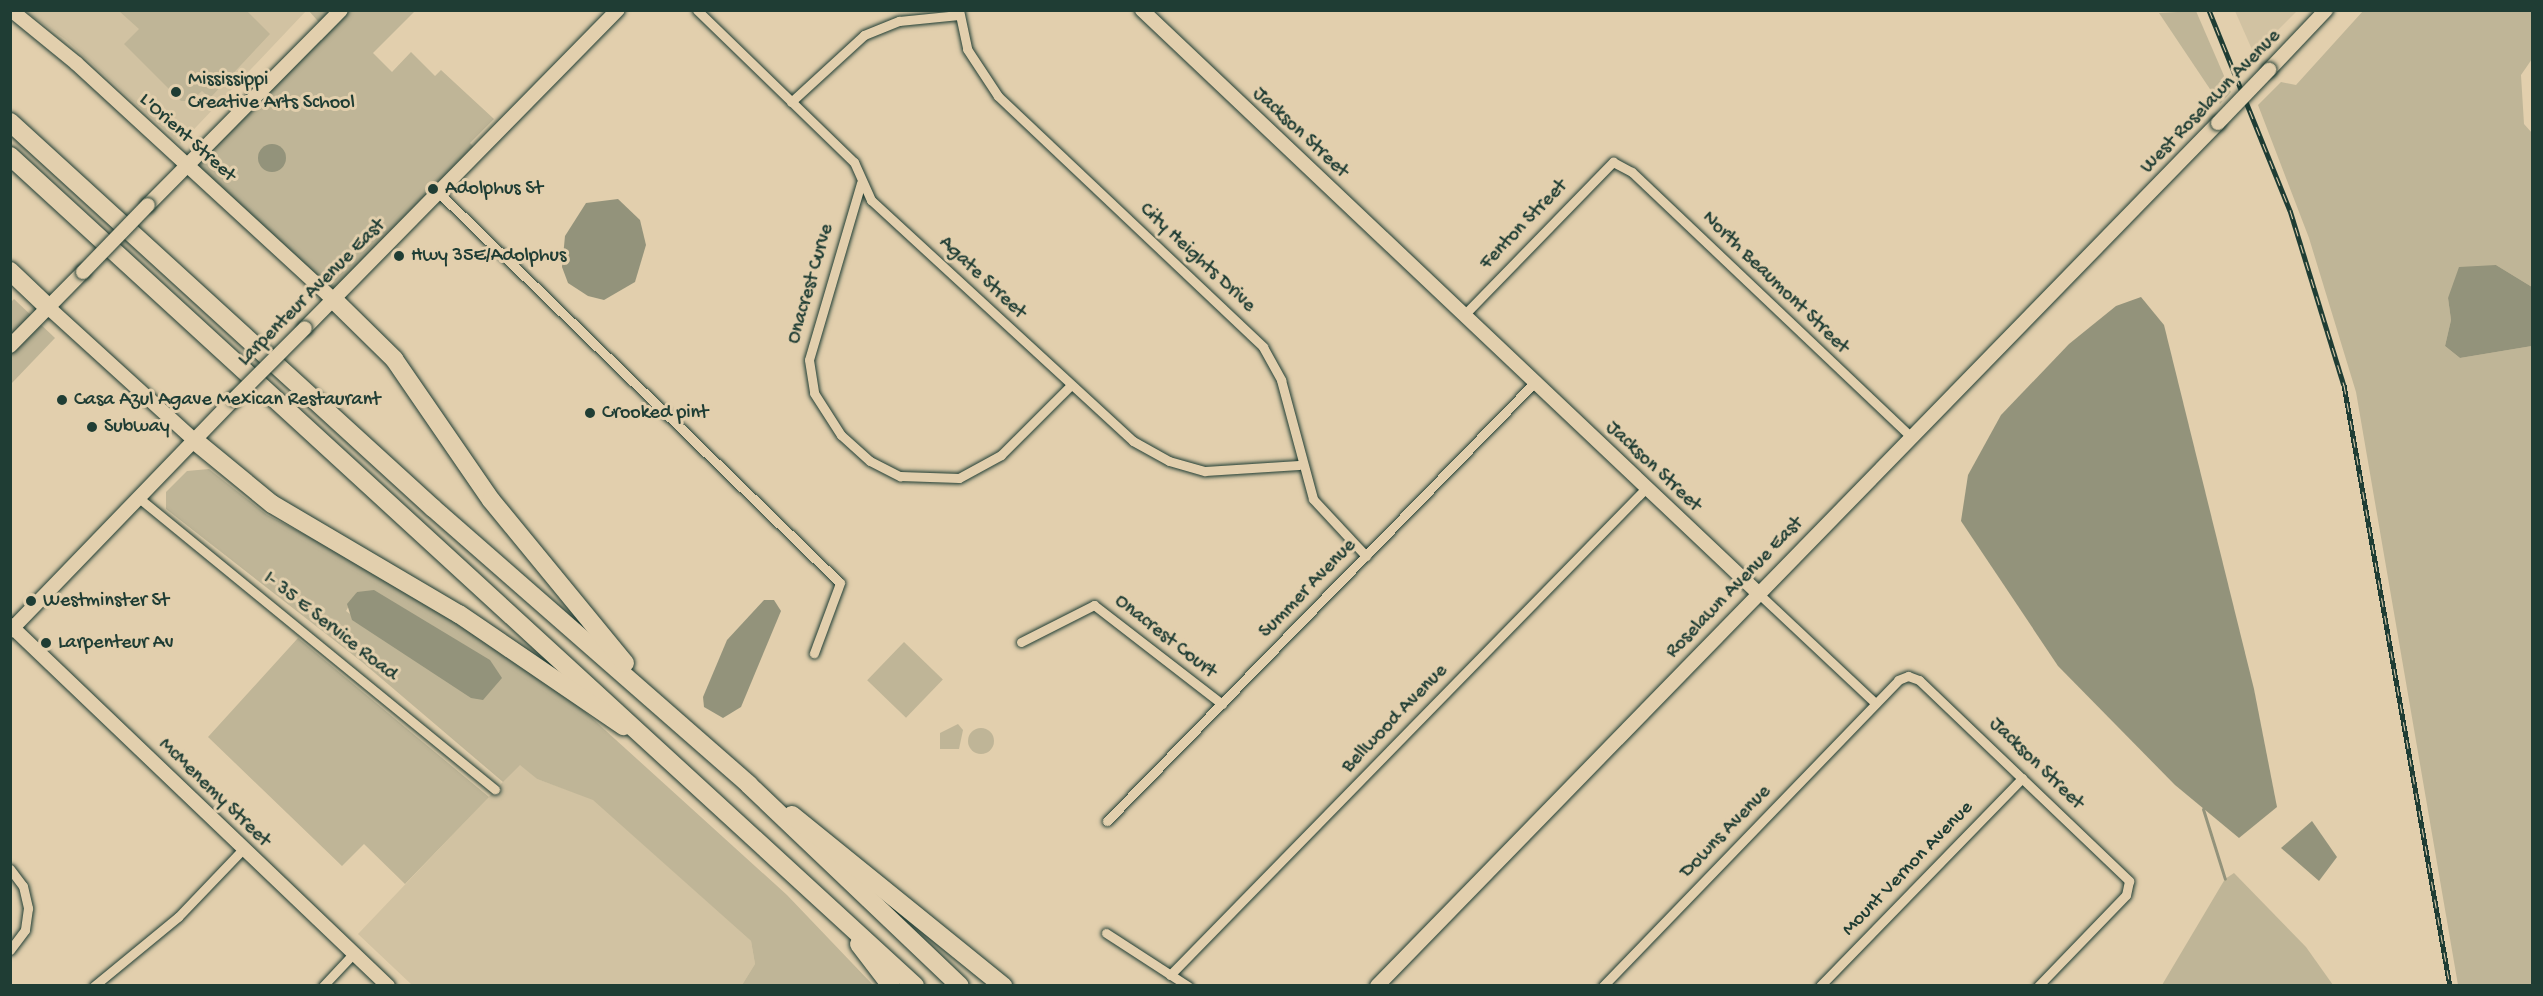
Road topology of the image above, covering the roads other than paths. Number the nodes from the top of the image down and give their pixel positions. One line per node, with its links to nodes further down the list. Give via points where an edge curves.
1 (11, 10): 12 (street, L'Orient Street)
2 (341, 10): 12 (street)
3 (618, 10): 14 (street, Larpenteur Avenue East)
4 (697, 10): 8 (street, Agate Street)
5 (1142, 10): 19 (street, Jackson Street)
6 (2326, 10): 15 (street, West Roselawn Avenue, bridge)
7 (959, 13): 8 (street, via 899,21 864,34); 25 (street, City Heights Drive, via 974,65 998,96 1263,347 1281,380)
8 (791, 102): 13 (street, Agate Street, via 854,162)
9 (10, 122): 35 (highway, via 424,500)
10 (10, 156): 36 (highway)
11 (1612, 162): 19 (street, Fenton Street); 23 (street, North Beaumont Street, via 1632,172)
12 (188, 165): 17 (street, L'Orient Street); 18 (street, bridge)
13 (861, 180): 22 (street, Agate Street, via 871,200); 22 (street, Onacrest Curve, via 809,360 814,393 841,435 870,461 900,476 959,478 1001,455)
14 (439, 193): 17 (street, Larpenteur Avenue East); 32 (street, via 840,583)
15 (2125, 221): 23 (street, Roselawn Avenue East)
16 (10, 271): 18 (highway)
17 (333, 299): 24 (street, Larpenteur Avenue East, bridge); 35 (highway, via 394,359 552,579)
18 (49, 308): 20 (street); 24 (street)
19 (1464, 315): 21 (street, Jackson Street)
20 (10, 346)
21 (1535, 382): 26 (street, Jackson Street); 28 (street, Summer Avenue)
22 (1071, 385): 25 (street, Agate Street, via 1133,441 1169,461 1223,472)
23 (1910, 436): 29 (street, Roselawn Avenue East)
24 (194, 440): 27 (street, Larpenteur Avenue East); 36 (highway, via 272,504 459,614)
25 (1299, 465): 28 (street, City Heights Drive, via 1323,514)
26 (1647, 488): 29 (street, Jackson Street); 47 (street, Bellwood Avenue)
27 (138, 498): 30 (street, Larpenteur Avenue East); 39 (street, I- 35 E Service Road)
28 (1366, 556): 33 (street, Summer Avenue)
29 (1758, 593): 34 (street, Jackson Street); 48 (street, Roselawn Avenue East)
30 (12, 628): 41 (street, McMenemy Street)
31 (1021, 642): 33 (street, Onacrest Court, via 1094,604)
32 (814, 654)
33 (1222, 704): 40 (street, Summer Avenue)
34 (1875, 704): 37 (street, Jackson Street, via 1900,678 1915,677); 57 (street, Downs Avenue)
35 (675, 718): 38 (highway)
36 (682, 768): 43 (highway)
37 (2022, 778): 58 (street, Mount Vernon Avenue); 59 (street, Jackson Street, via 2127,878 2126,895)
38 (749, 785): 54 (highway); 55 (highway, via 817,831)
39 (495, 789)
40 (1107, 821)
41 (243, 849): 46 (street, McMenemy Street); 49 (street, via 178,917)
42 (10, 869): 45 (street, via 23,886 28,919)
43 (822, 898): 52 (highway); 53 (highway)
44 (1106, 933): 47 (street)
45 (10, 950)
46 (354, 953): 50 (street); 51 (street, McMenemy Street)
47 (1170, 975): 56 (street)
48 (1381, 984)
49 (94, 986)
50 (323, 986)
51 (388, 986)
52 (891, 986)
53 (915, 986)
54 (960, 986)
55 (1003, 986)
56 (1188, 986)
57 (1603, 986)
58 (1820, 986)
59 (2038, 986)

